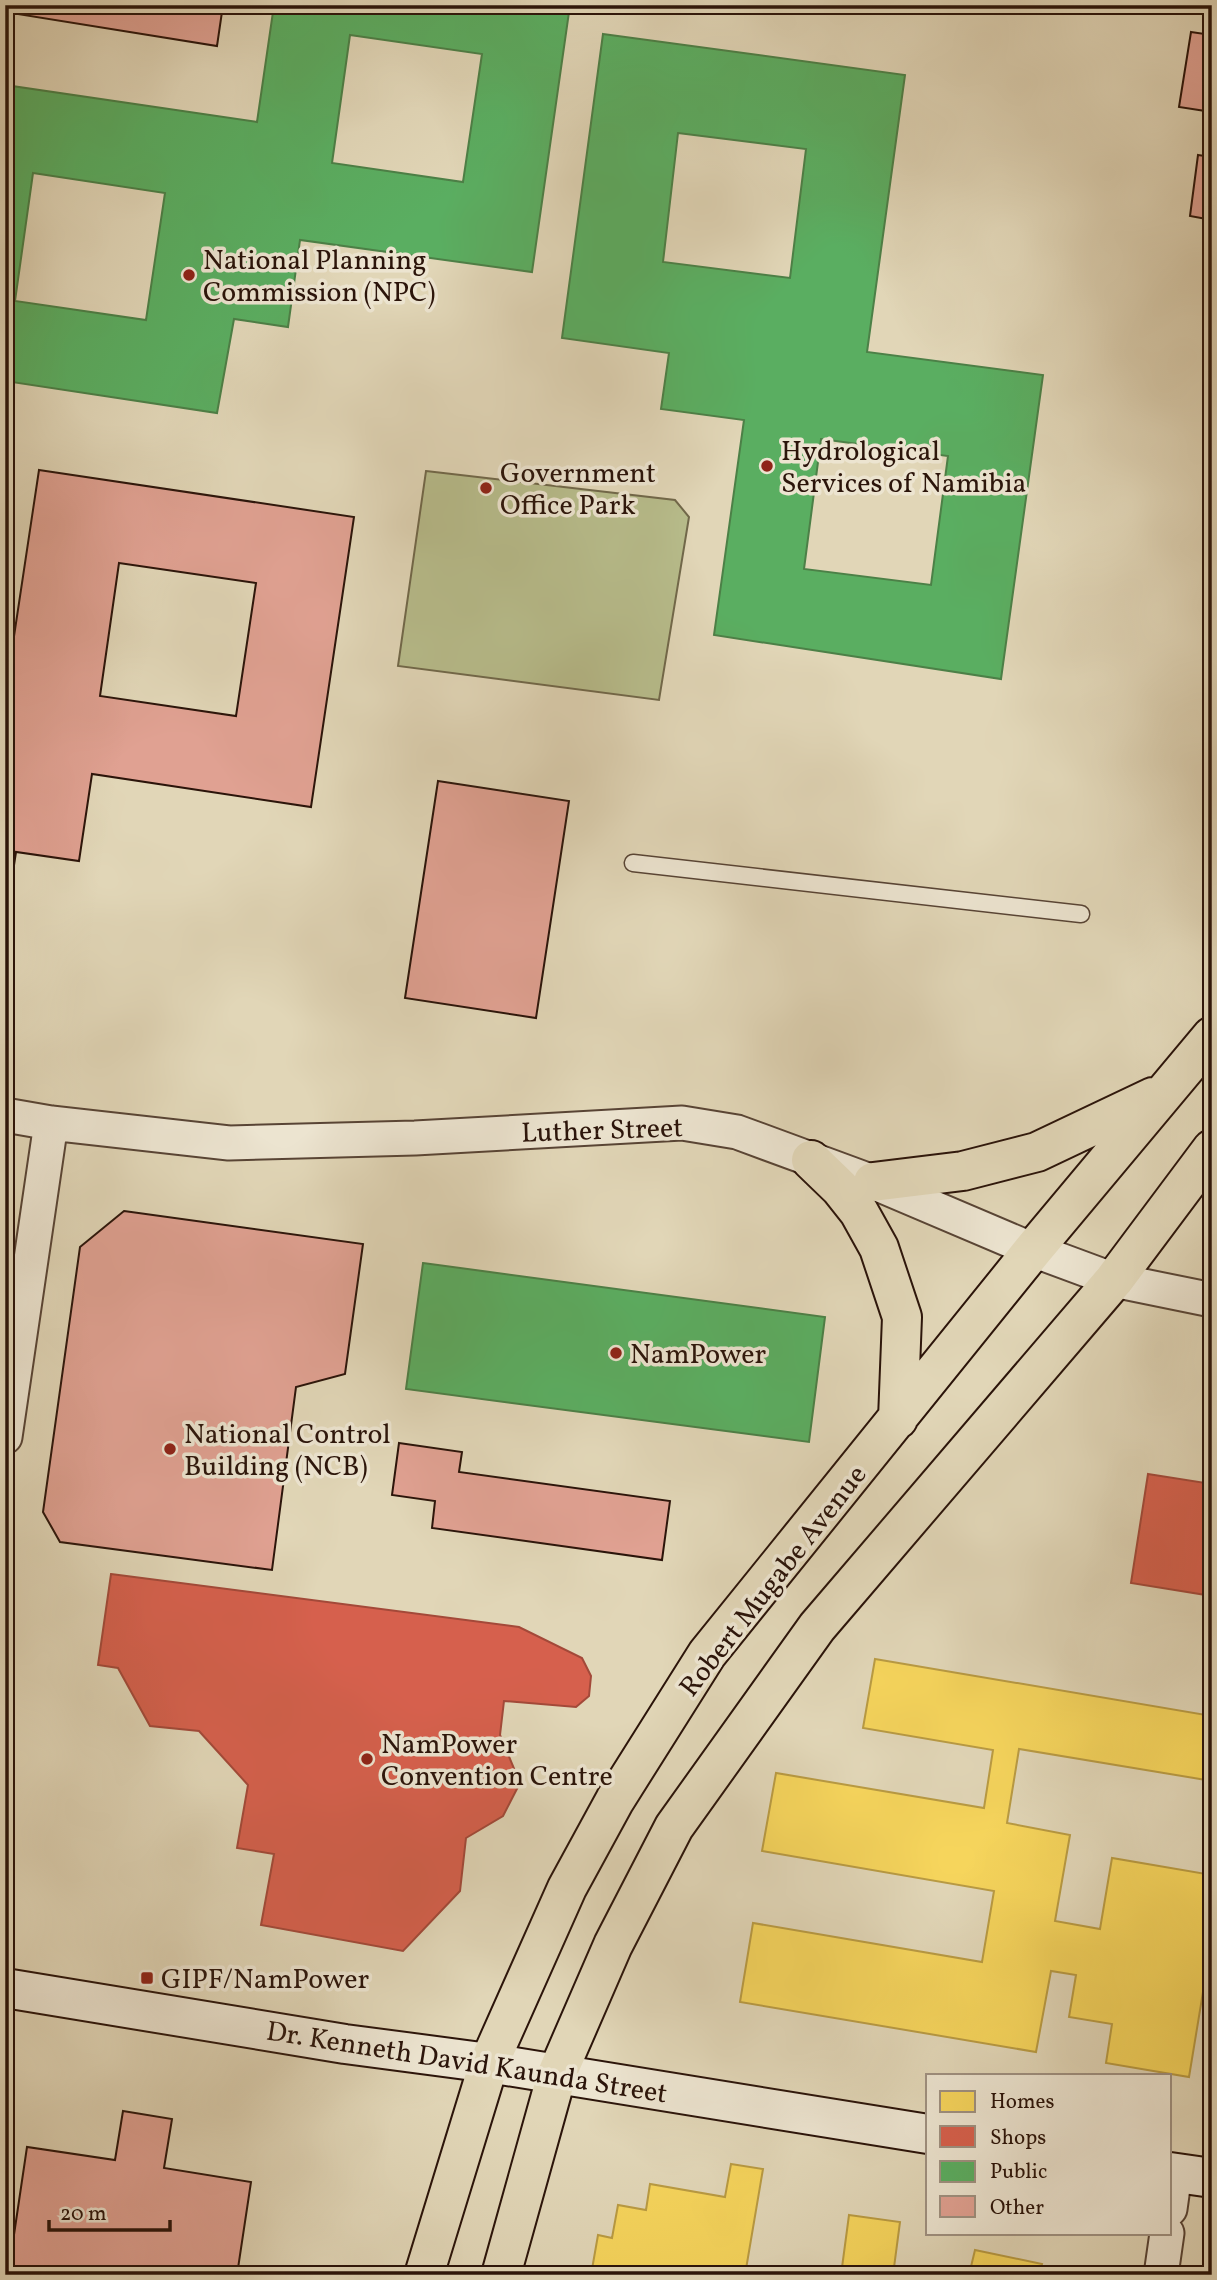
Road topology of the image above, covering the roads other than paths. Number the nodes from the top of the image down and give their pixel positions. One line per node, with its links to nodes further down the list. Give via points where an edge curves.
1 (634, 863): 2 (lane)
2 (1080, 914)
3 (1212, 1036): 4 (main road, Robert Mugabe Avenue)
4 (1167, 1091): 9 (main road, via 1037,1152 963,1171); 10 (main road, Robert Mugabe Avenue)
5 (5, 1115): 6 (street, Luther Street)
6 (51, 1123): 8 (street, Luther Street, via 229,1143 415,1139 682,1123 737,1132); 14 (street)
7 (1212, 1149): 11 (main road)
8 (811, 1160): 9 (street, Luther Street); 13 (main road, via 841,1188 879,1248 902,1317)
9 (873, 1182): 10 (street, Luther Street)
10 (1033, 1250): 11 (street, Luther Street); 13 (main road, Robert Mugabe Avenue)
11 (1114, 1280): 12 (street, Luther Street); 17 (main road, via 817,1627 732,1744 674,1827 613,1945)
12 (1212, 1300)
13 (898, 1419): 16 (main road, Robert Mugabe Avenue, via 700,1665 615,1800 567,1888)
14 (5, 1437)
15 (5, 1988): 16 (street, Dr. Kenneth David Kaunda Street)
16 (489, 2063): 17 (street, Dr. Kenneth David Kaunda Street); 22 (main road, Robert Mugabe Avenue)
17 (557, 2074): 18 (street, Dr. Kenneth David Kaunda Street); 23 (main road)
18 (926, 2133)
19 (1212, 2178): 20 (street)
20 (1172, 2185)
21 (1167, 2234): 24 (street)
22 (424, 2275)
23 (501, 2275)
24 (1161, 2275)

